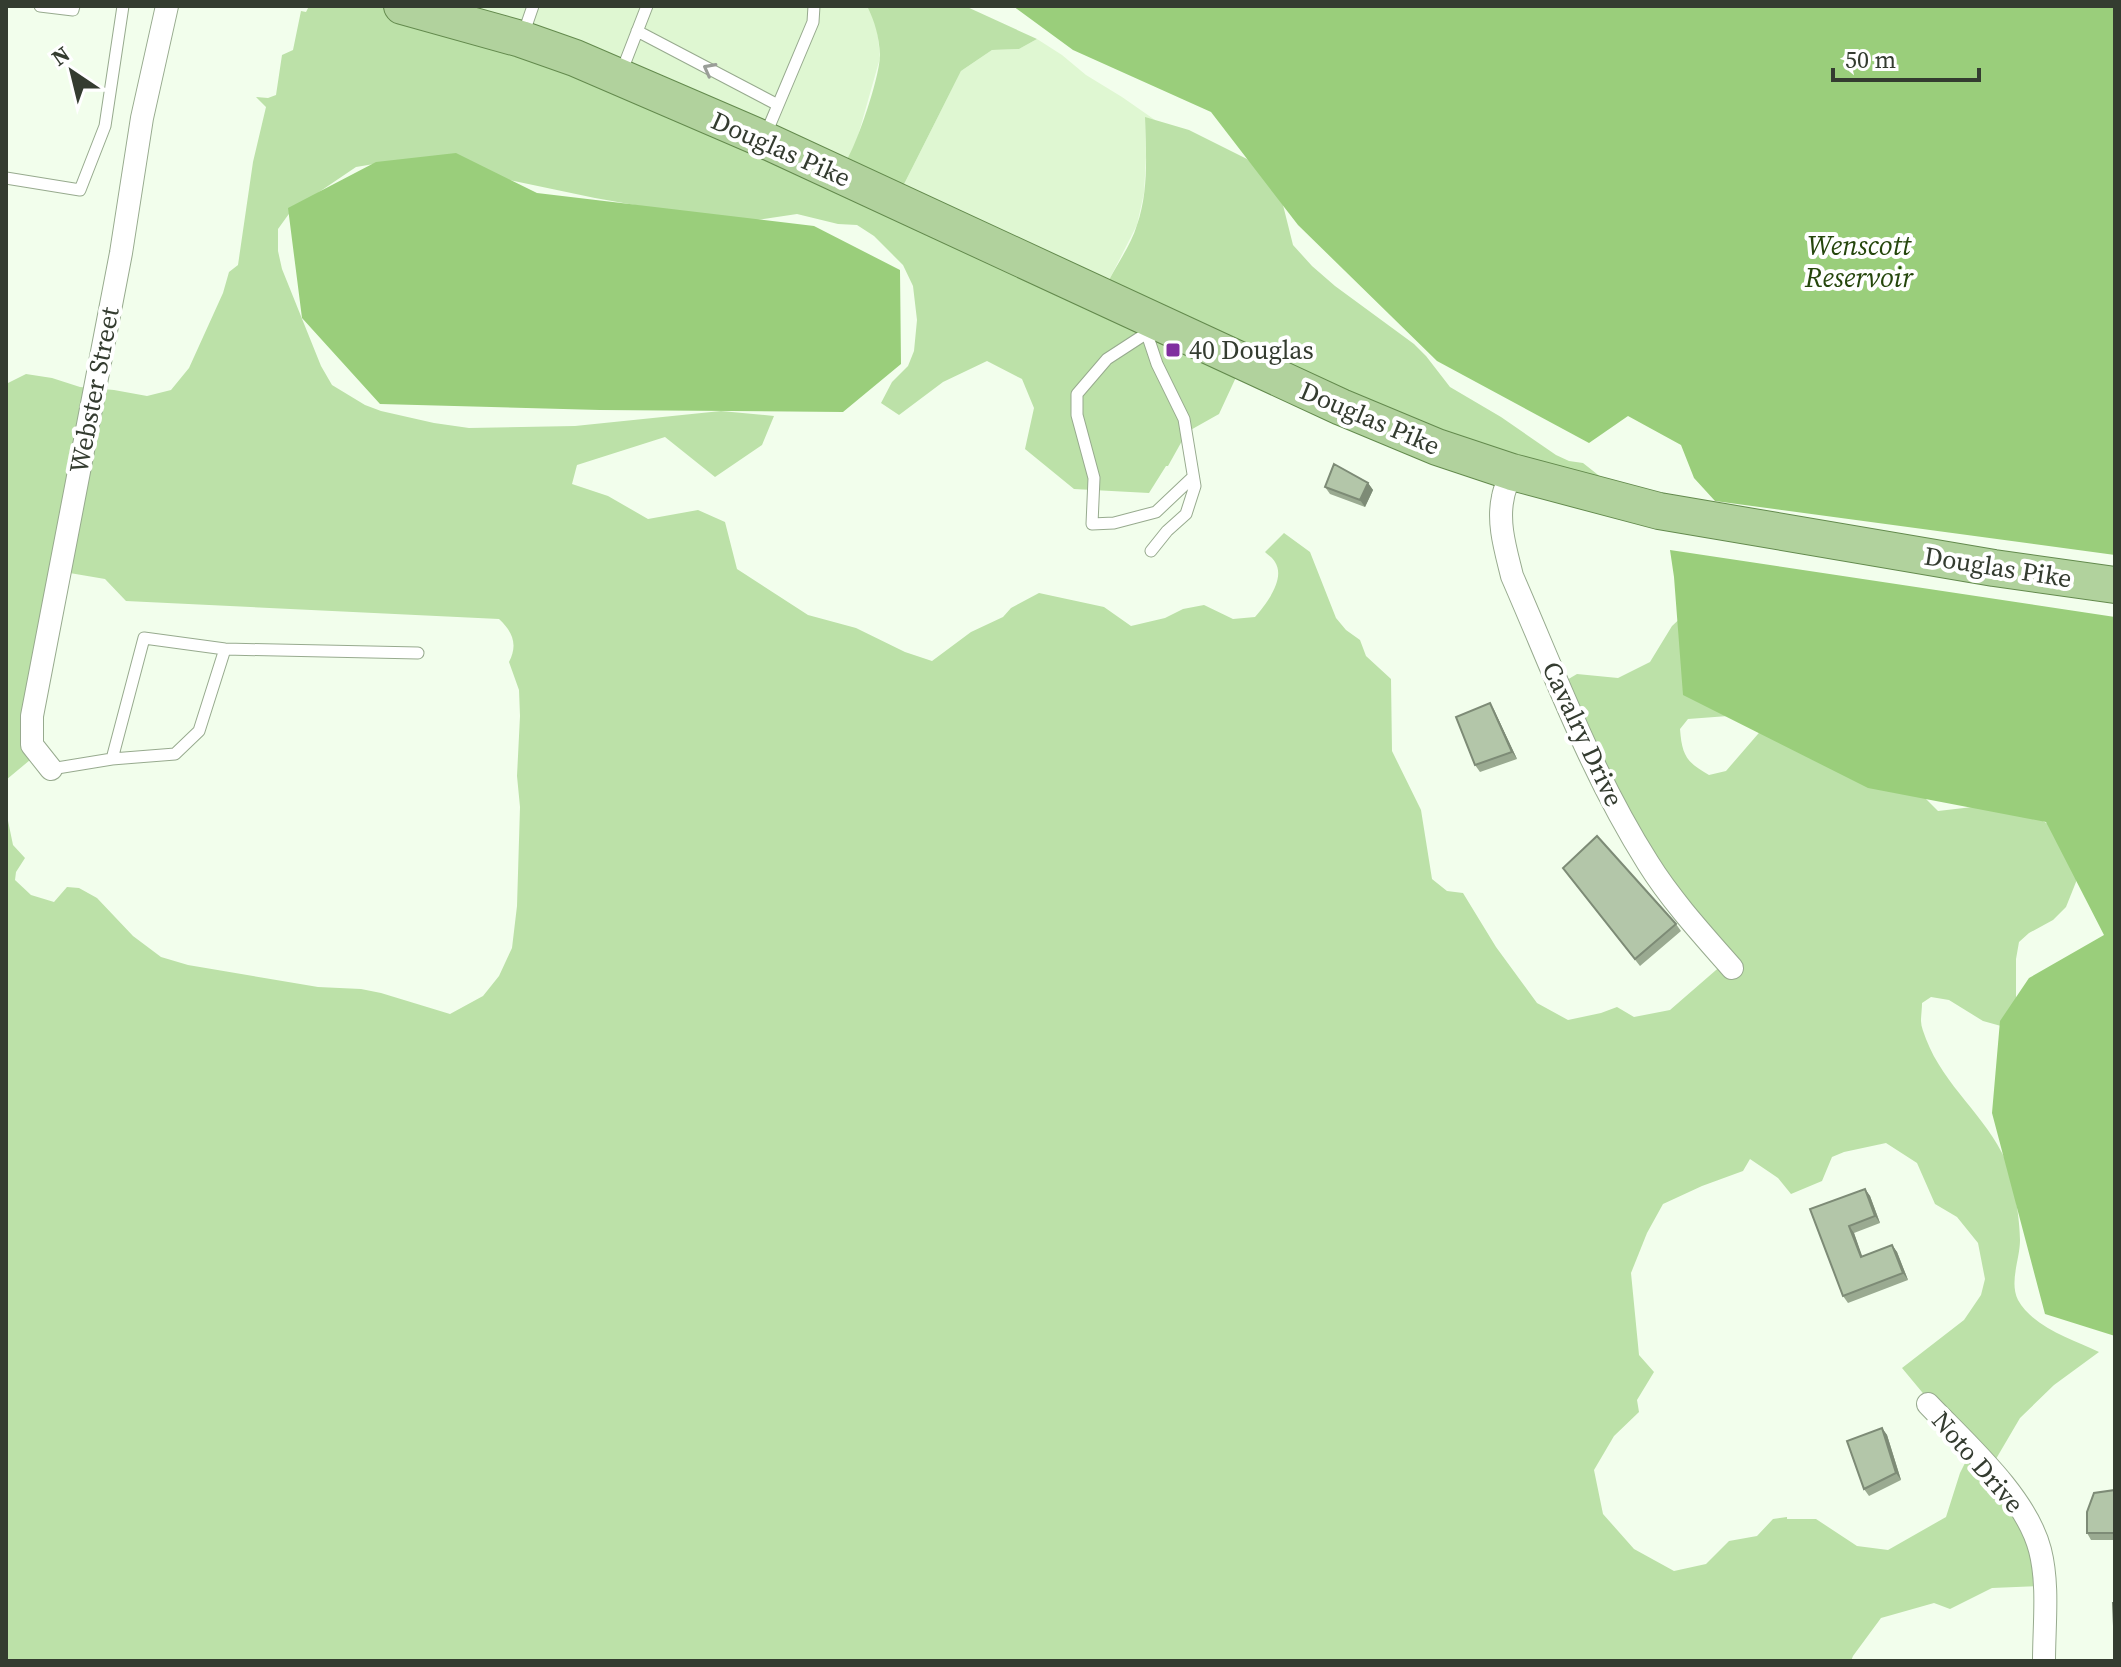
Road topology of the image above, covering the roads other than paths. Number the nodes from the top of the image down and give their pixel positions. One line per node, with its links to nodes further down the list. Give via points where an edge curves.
1 (40, 6): 2 (lane)
2 (74, 6)
3 (123, 6): 13 (lane, via 105,126 80,190)
4 (167, 6): 22 (street, Webster Street, via 32,716 32,745)
5 (406, 6): 8 (main road, Douglas Pike)
6 (814, 6): 11 (lane, via 813,22)
7 (641, 8): 9 (lane)
8 (527, 22): 10 (main road, Douglas Pike, via 575,58)
9 (637, 31): 10 (lane); 11 (lane, one-way to 9)
10 (619, 77): 12 (main road, Douglas Pike)
11 (778, 105): 12 (lane)
12 (763, 140): 14 (main road, Douglas Pike)
13 (6, 178)
14 (1144, 324): 15 (main road, Douglas Pike, via 1437,447); 16 (lane, via 1184,419); 16 (lane, via 1077,394 1077,415 1094,478 1092,524 1156,512)
15 (1512, 472): 18 (main road, Douglas Pike, via 1659,511); 23 (street, Cavalry Drive, via 1501,509 1512,576 1571,713 1648,864)
16 (1193, 477): 17 (lane, via 1186,514)
17 (1151, 551)
18 (2115, 585)
19 (225, 649): 20 (lane); 21 (lane, via 199,731 175,754); 21 (lane, via 144,638)
20 (418, 653)
21 (112, 759): 22 (lane)
22 (51, 769)
23 (1732, 968)
24 (1928, 1404): 25 (street, Noto Drive, via 2003,1485 2034,1531 2044,1581)
25 (2044, 1661)

